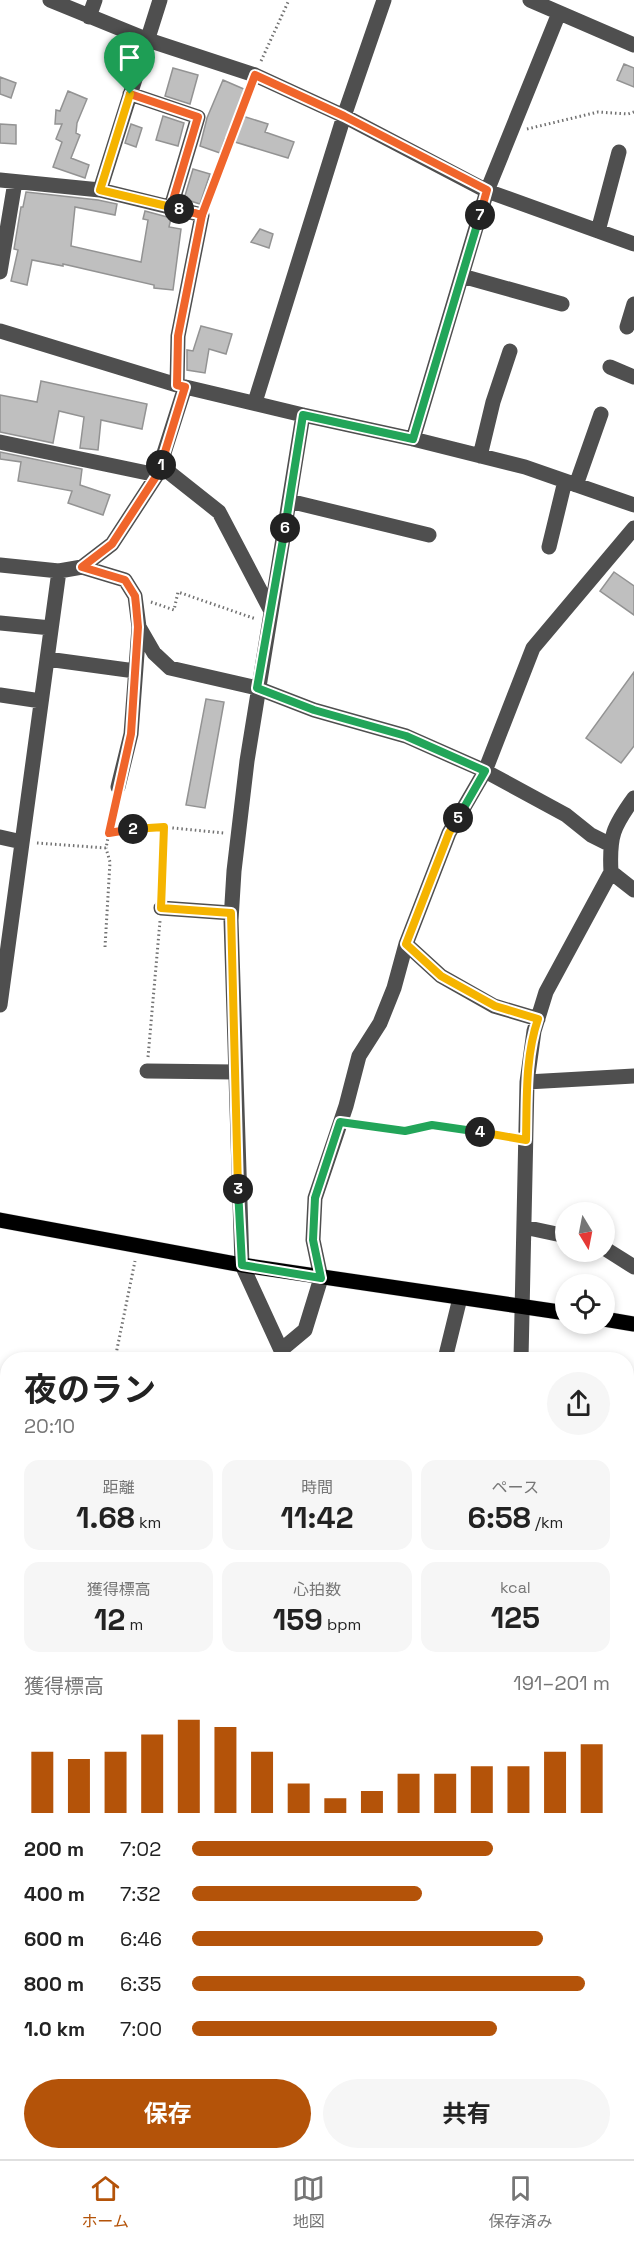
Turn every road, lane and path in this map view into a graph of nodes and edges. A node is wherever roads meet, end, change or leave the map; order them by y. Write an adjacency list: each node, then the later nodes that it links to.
1 (50, 0): 8 (street)
2 (94, 0): 8 (street)
3 (160, 0): 9 (street)
4 (290, 0): 11 (path)
5 (384, 0): 14 (street)
6 (530, 0): 7 (street)
7 (559, 13): 10 (street); 15 (street)
8 (89, 17): 9 (street)
9 (147, 40): 11 (street); 12 (street)
10 (634, 45)
11 (255, 75): 14 (street); 21 (path)
12 (130, 94): 18 (street); 20 (street)
13 (634, 112): 15 (path)
14 (344, 116): 19 (street); 34 (street)
15 (512, 133): 19 (street)
16 (619, 152): 22 (street)
17 (8, 181): 18 (street); 24 (street)
18 (100, 190): 20 (street)
19 (487, 190): 22 (street); 25 (street)
20 (171, 207): 21 (street)
21 (202, 215): 33 (street)
22 (598, 231): 23 (street)
23 (634, 244)
24 (0, 272)
25 (462, 276): 26 (street); 37 (street)
26 (562, 304)
27 (634, 304): 28 (street)
28 (627, 327)
29 (0, 331): 33 (street)
30 (510, 351): 39 (street)
31 (610, 367): 32 (street)
32 (634, 378)
33 (181, 386): 34 (street); 40 (street)
34 (255, 402): 36 (street)
35 (601, 414): 41 (street)
36 (303, 415): 37 (street); 42 (street)
37 (413, 439): 39 (street)
38 (0, 442): 40 (street)
39 (480, 456): 41 (street)
40 (159, 470): 48 (street); 51 (street)
41 (571, 483): 43 (street); 46 (street)
42 (289, 501): 45 (street); 51 (street)
43 (634, 505)
44 (634, 528): 60 (street)
45 (429, 536)
46 (549, 547)
47 (0, 565): 49 (street)
48 (82, 567): 49 (street); 50 (street)
49 (59, 571): 54 (street)
50 (135, 596): 51 (path); 53 (street)
51 (271, 617): 57 (street)
52 (0, 622): 54 (street)
53 (138, 627): 56 (street); 57 (street)
54 (51, 628): 55 (street)
55 (47, 659): 56 (street); 59 (street)
56 (135, 671): 61 (street)
57 (257, 688): 60 (street); 65 (street)
58 (0, 695): 59 (street)
59 (41, 701): 67 (street)
60 (485, 771): 68 (street); 74 (street)
61 (118, 788): 64 (path)
62 (634, 798): 68 (street)
63 (164, 827): 64 (path); 65 (path); 72 (path)
64 (109, 833): 69 (path)
65 (238, 835): 73 (street)
66 (0, 837): 67 (street)
67 (22, 842): 69 (path); 76 (street)
68 (609, 844): 70 (street)
69 (106, 848): 75 (path)
70 (611, 872): 71 (street); 77 (street)
71 (634, 890)
72 (161, 908): 73 (street); 78 (path)
73 (231, 913): 79 (street)
74 (406, 944): 77 (street); 82 (street)
75 (105, 947)
76 (0, 1000)
77 (538, 1019): 81 (street)
78 (147, 1071): 79 (street)
79 (235, 1072): 89 (street)
80 (634, 1076): 81 (street)
81 (527, 1082): 83 (street)
82 (340, 1122): 83 (path); 91 (street)
83 (526, 1140): 85 (street)
84 (0, 1220): 87 (main road)
85 (524, 1227): 86 (street); 93 (street)
86 (555, 1234)
87 (138, 1246): 89 (main road); 97 (path)
88 (615, 1255): 90 (street)
89 (242, 1265): 91 (main road); 98 (street)
90 (634, 1267)
91 (321, 1278): 92 (main road); 99 (street)
92 (460, 1298): 93 (main road); 100 (street)
93 (523, 1306): 94 (main road); 101 (street)
94 (555, 1311)
95 (615, 1321): 96 (main road)
96 (634, 1324)
97 (116, 1352)
98 (279, 1352)
99 (282, 1352)
100 (447, 1352)
101 (521, 1352)

